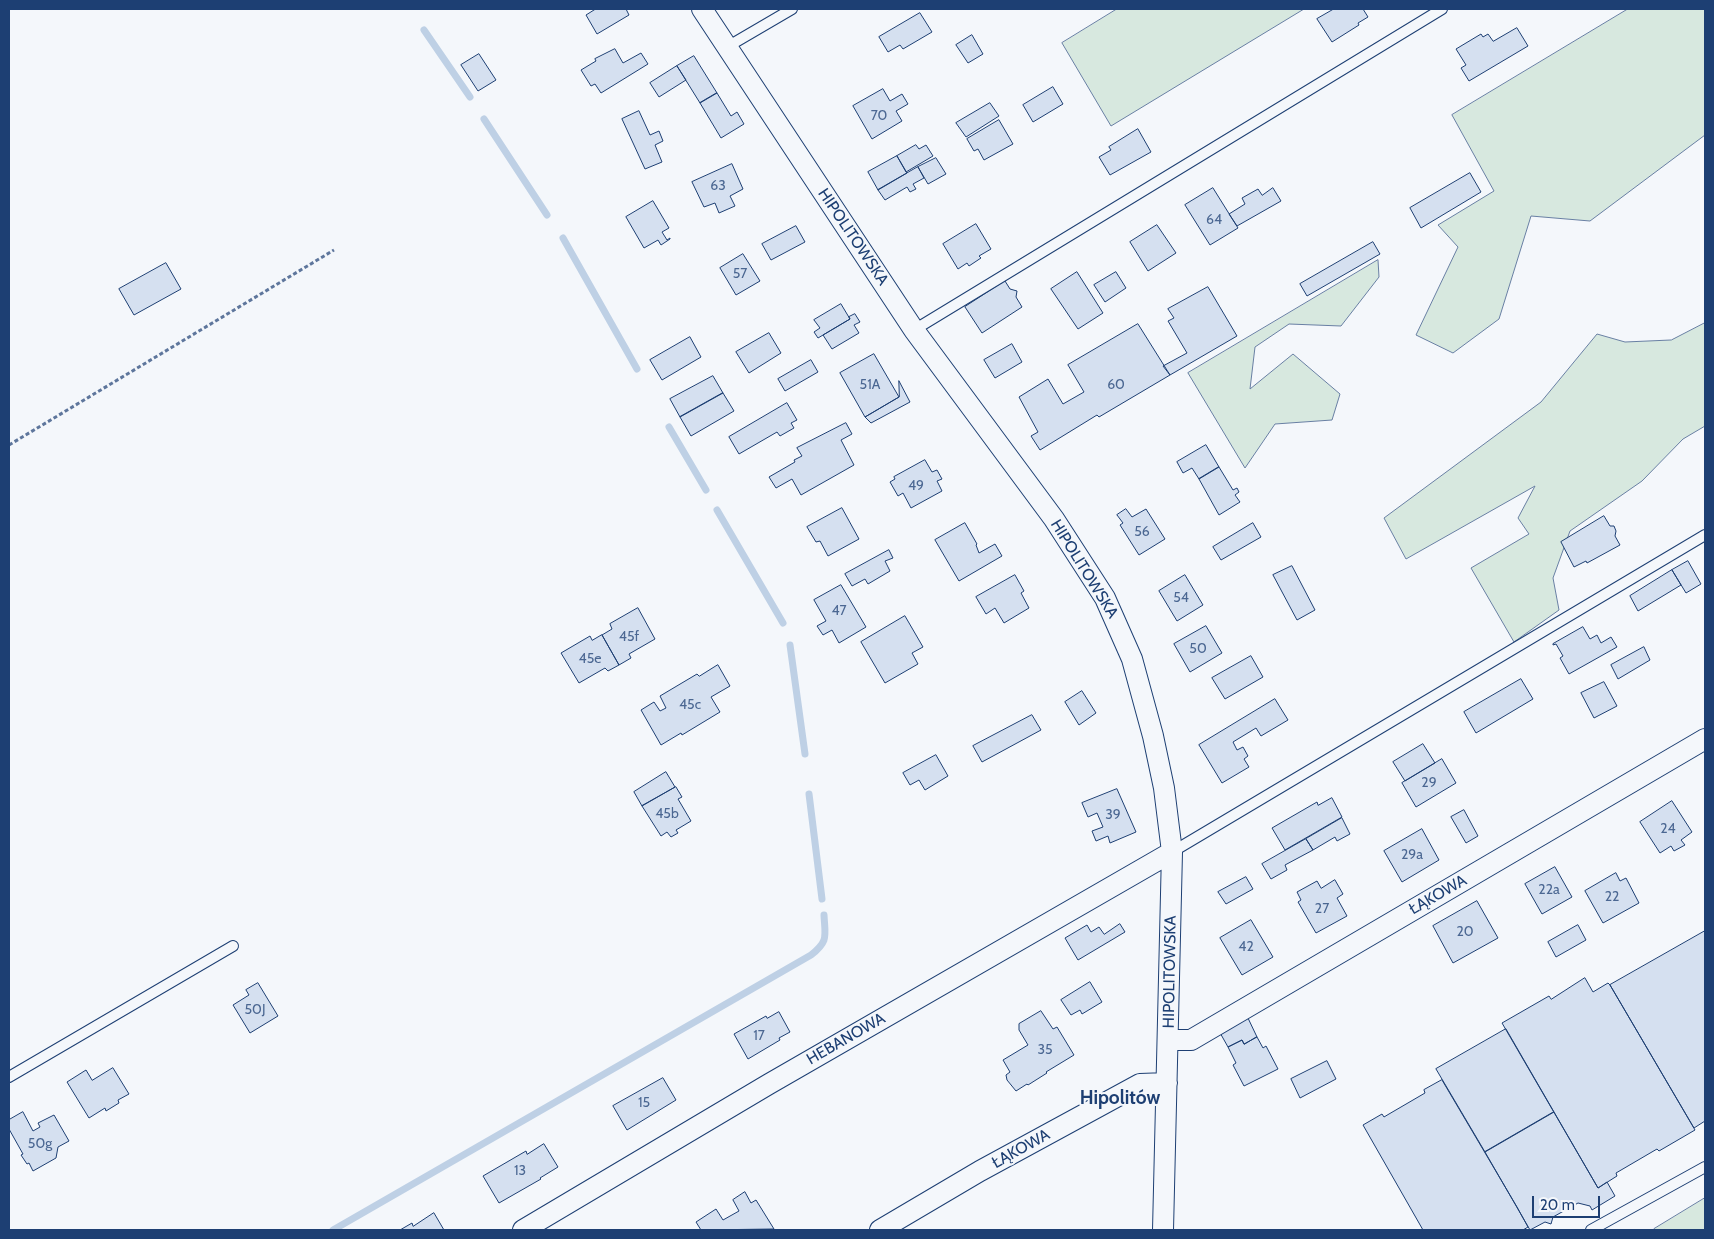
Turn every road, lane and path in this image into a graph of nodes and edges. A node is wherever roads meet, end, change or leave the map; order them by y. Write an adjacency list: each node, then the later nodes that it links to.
1 (702, 9): 4 (street, HIPOLITOWSKA)
2 (792, 9): 4 (lane)
3 (1442, 9): 6 (lane)
4 (727, 47): 6 (street, HIPOLITOWSKA)
5 (334, 250): 7 (path)
6 (914, 330): 10 (street, HIPOLITOWSKA)
7 (9, 445)
8 (1705, 535): 10 (lane)
9 (1705, 739): 12 (street, ŁĄKOWA)
10 (1172, 852): 12 (street, HIPOLITOWSKA); 16 (street, HEBANOWA)
11 (233, 946): 13 (lane)
12 (1169, 1040): 14 (street, HIPOLITOWSKA)
13 (9, 1077)
14 (1167, 1083): 17 (street, ŁĄKOWA); 18 (street, HIPOLITOWSKA)
15 (1705, 1166): 19 (lane)
16 (523, 1230)
17 (880, 1230)
18 (1163, 1230)
19 (1590, 1230)

